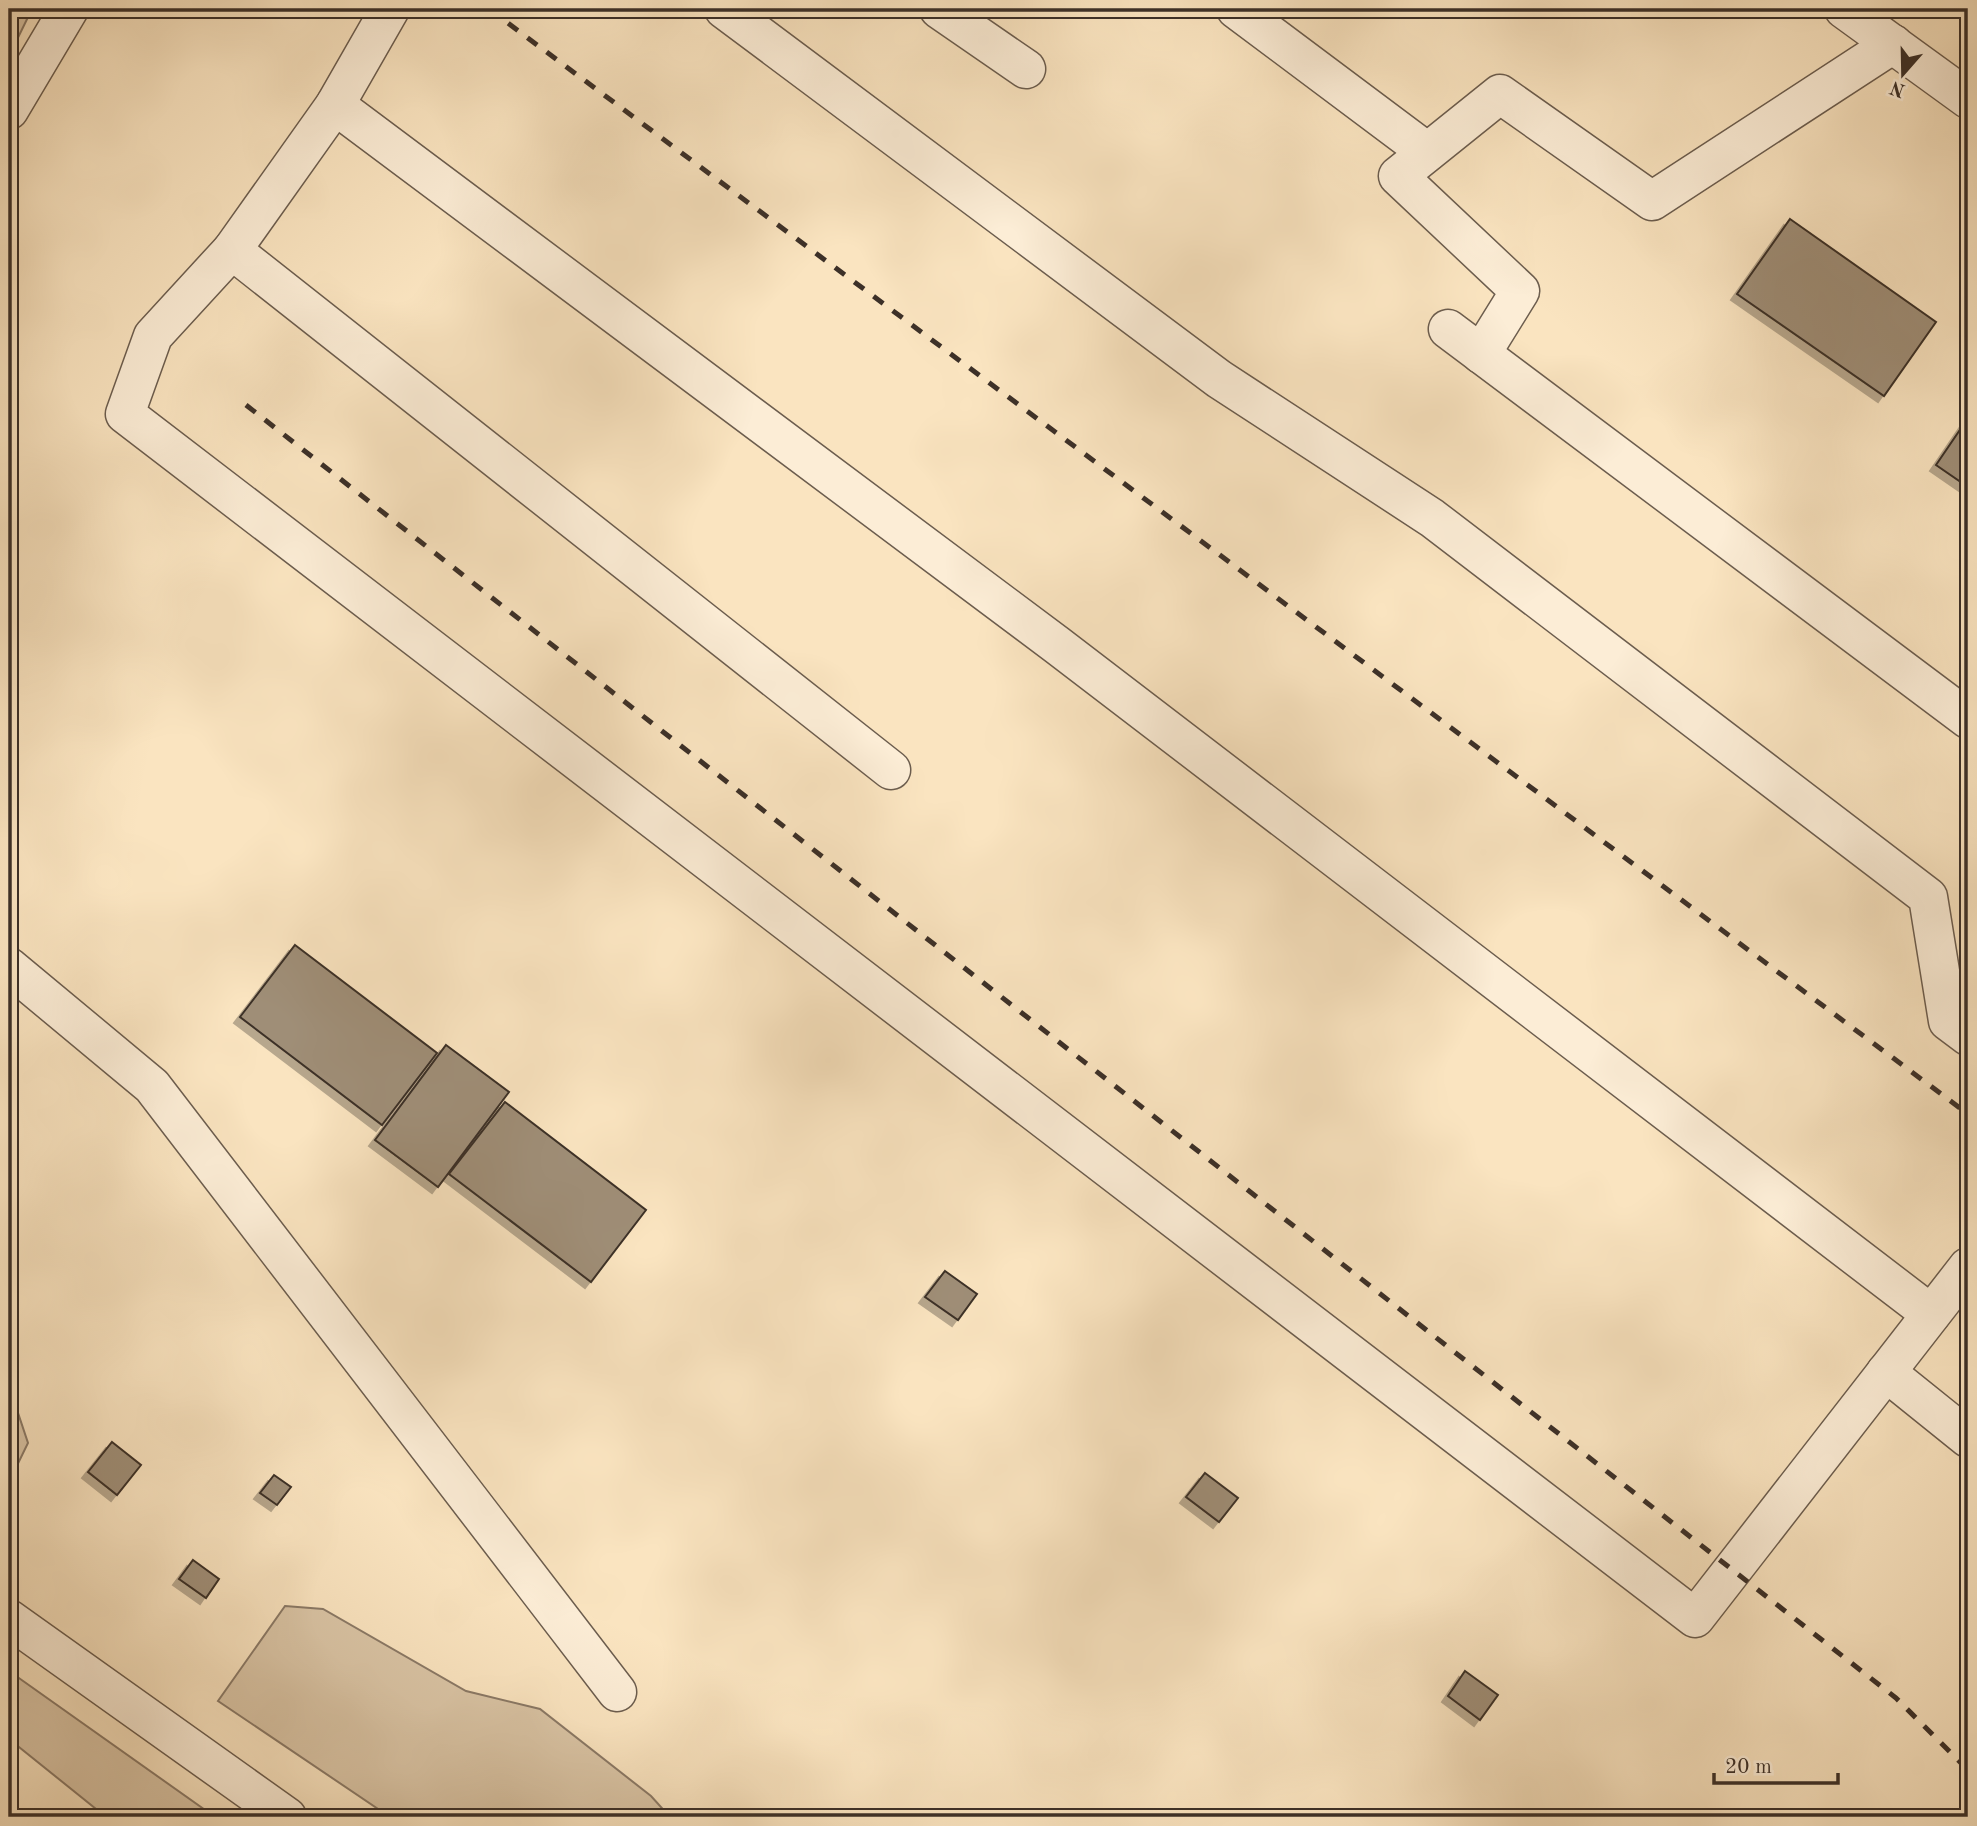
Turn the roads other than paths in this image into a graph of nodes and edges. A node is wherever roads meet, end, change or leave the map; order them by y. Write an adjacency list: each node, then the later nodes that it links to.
1 (69, 9): 11 (street)
2 (390, 9): 10 (street)
3 (724, 9): 19 (street)
4 (939, 9): 8 (street)
5 (1236, 9): 12 (street)
6 (1844, 9): 7 (street)
7 (1893, 44): 9 (street); 12 (street)
8 (1026, 69)
9 (1968, 99)
10 (335, 105): 13 (street); 21 (street)
11 (9, 110)
12 (1427, 152): 15 (street)
13 (232, 250): 17 (street); 22 (street)
14 (1448, 329): 15 (street)
15 (1481, 354): 16 (street)
16 (1968, 719)
17 (891, 770)
18 (9, 967): 25 (street)
19 (1968, 1036)
20 (1968, 1267): 21 (street)
21 (1931, 1314): 22 (street)
22 (1886, 1372): 23 (street)
23 (1968, 1438)
24 (9, 1619): 26 (street)
25 (617, 1692)
26 (287, 1817)

